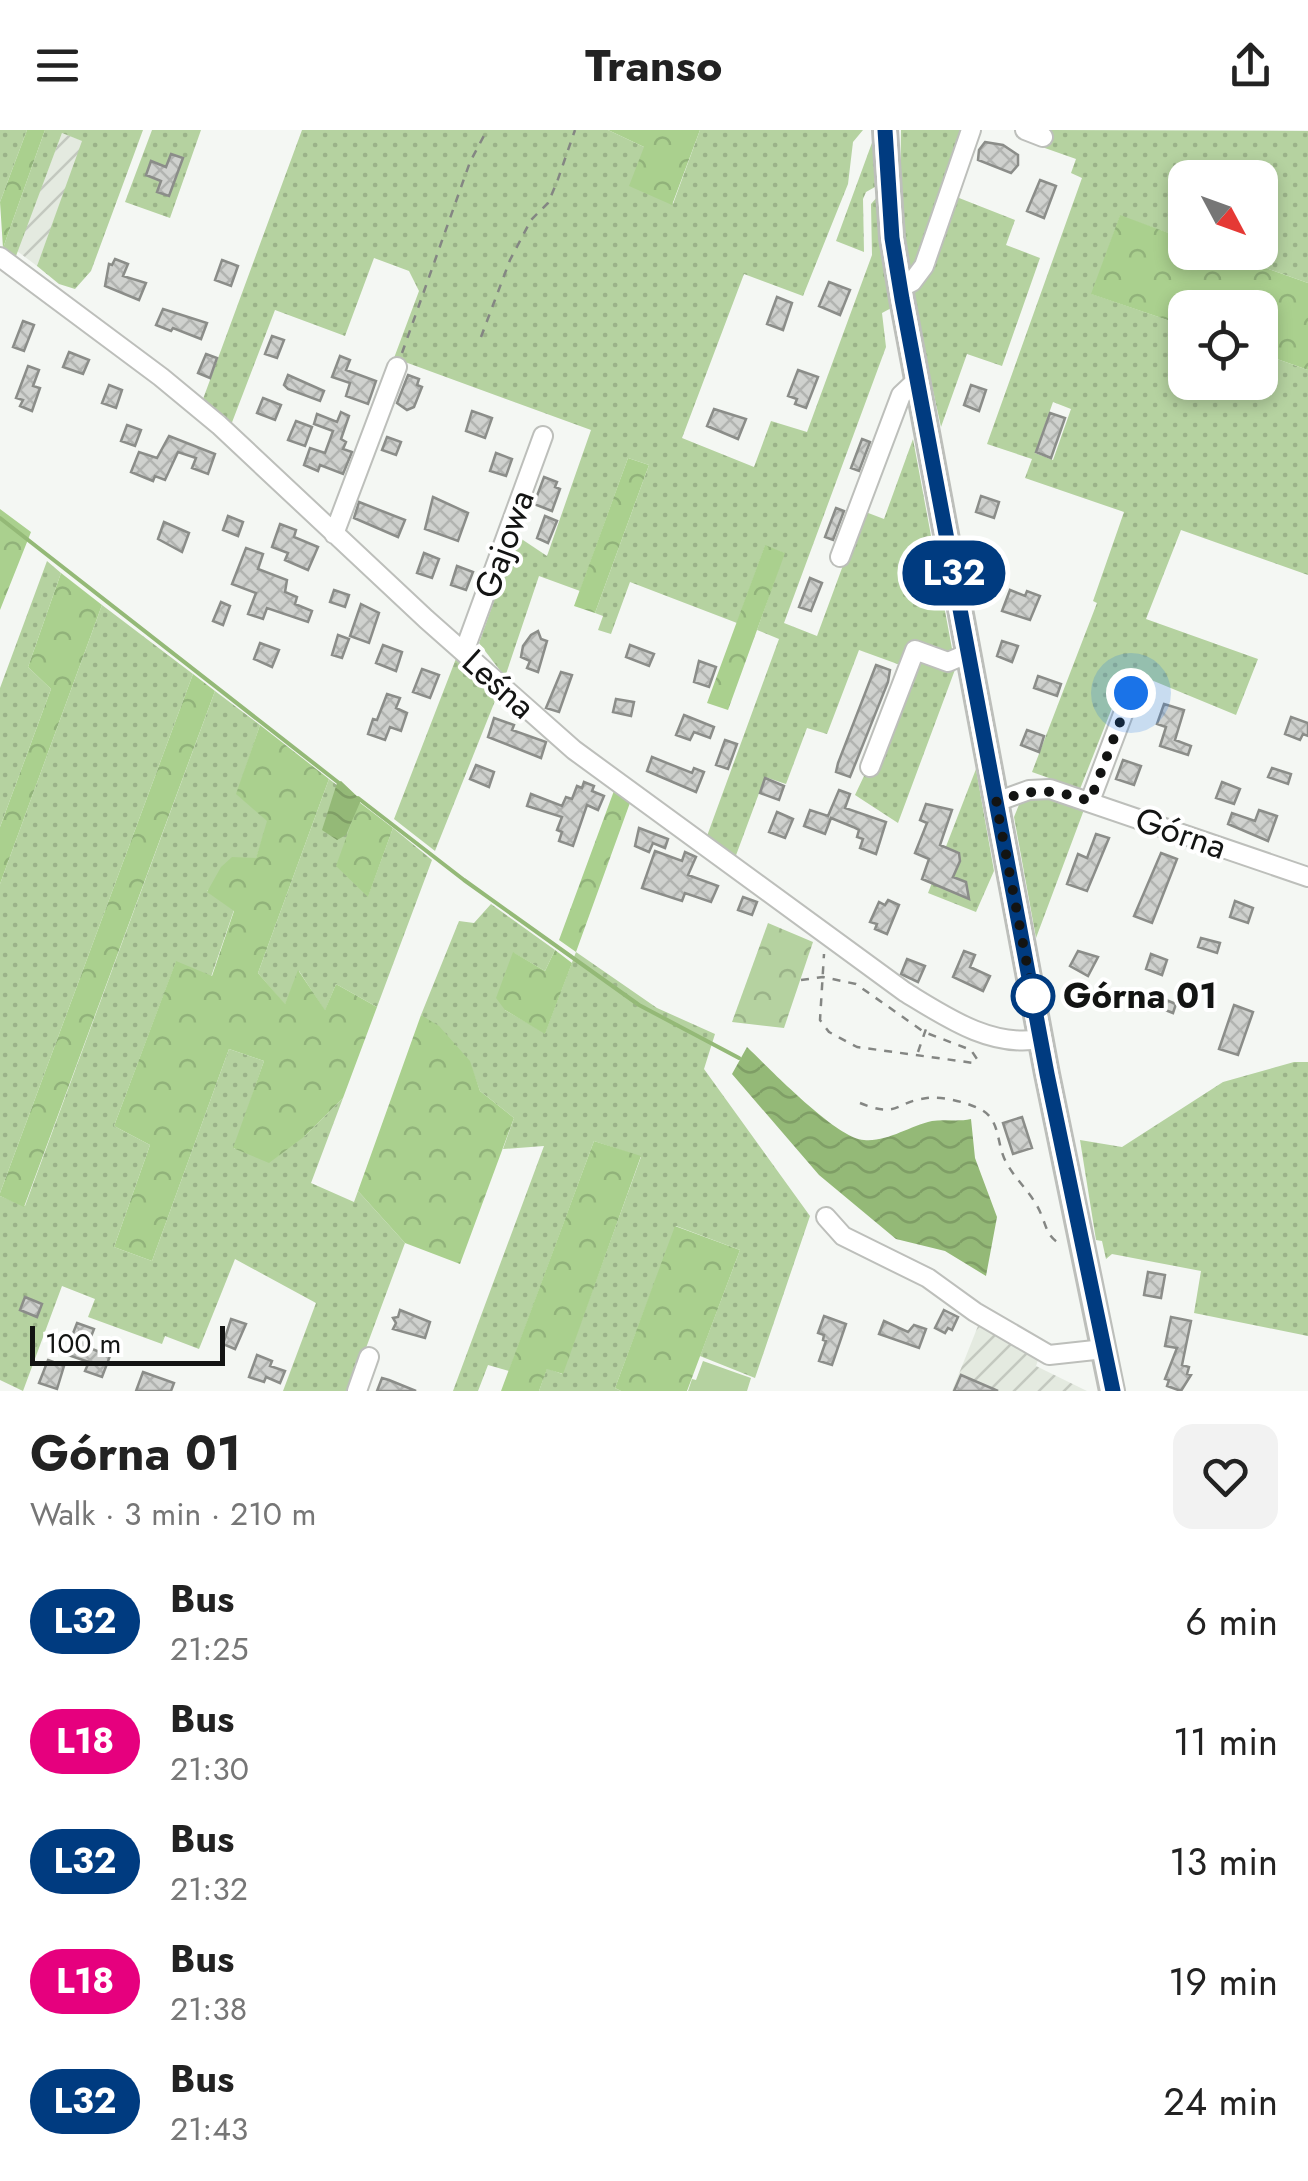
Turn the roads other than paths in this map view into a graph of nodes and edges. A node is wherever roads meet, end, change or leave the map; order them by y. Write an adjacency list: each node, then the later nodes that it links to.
1 (885, 130): 6 (main road)
2 (971, 130): 6 (street)
3 (1024, 130): 4 (street)
4 (1044, 138)
5 (0, 257): 10 (street, Leśna)
6 (900, 288): 8 (main road)
7 (397, 367): 10 (street)
8 (918, 379): 11 (street); 13 (main road)
9 (542, 436): 12 (street, Gajowa)
10 (334, 534): 12 (street, Leśna)
11 (840, 558)
12 (464, 652): 19 (street, Leśna)
13 (969, 652): 15 (street); 17 (main road)
14 (1131, 693): 16 (street)
15 (870, 768)
16 (1090, 801): 17 (street, Górna); 18 (street, Górna)
17 (996, 802): 19 (main road)
18 (1308, 877)
19 (1040, 1039): 21 (main road)
20 (826, 1218): 21 (street)
21 (1104, 1349): 24 (main road)
22 (369, 1357): 23 (street)
23 (357, 1391)
24 (1112, 1391)

